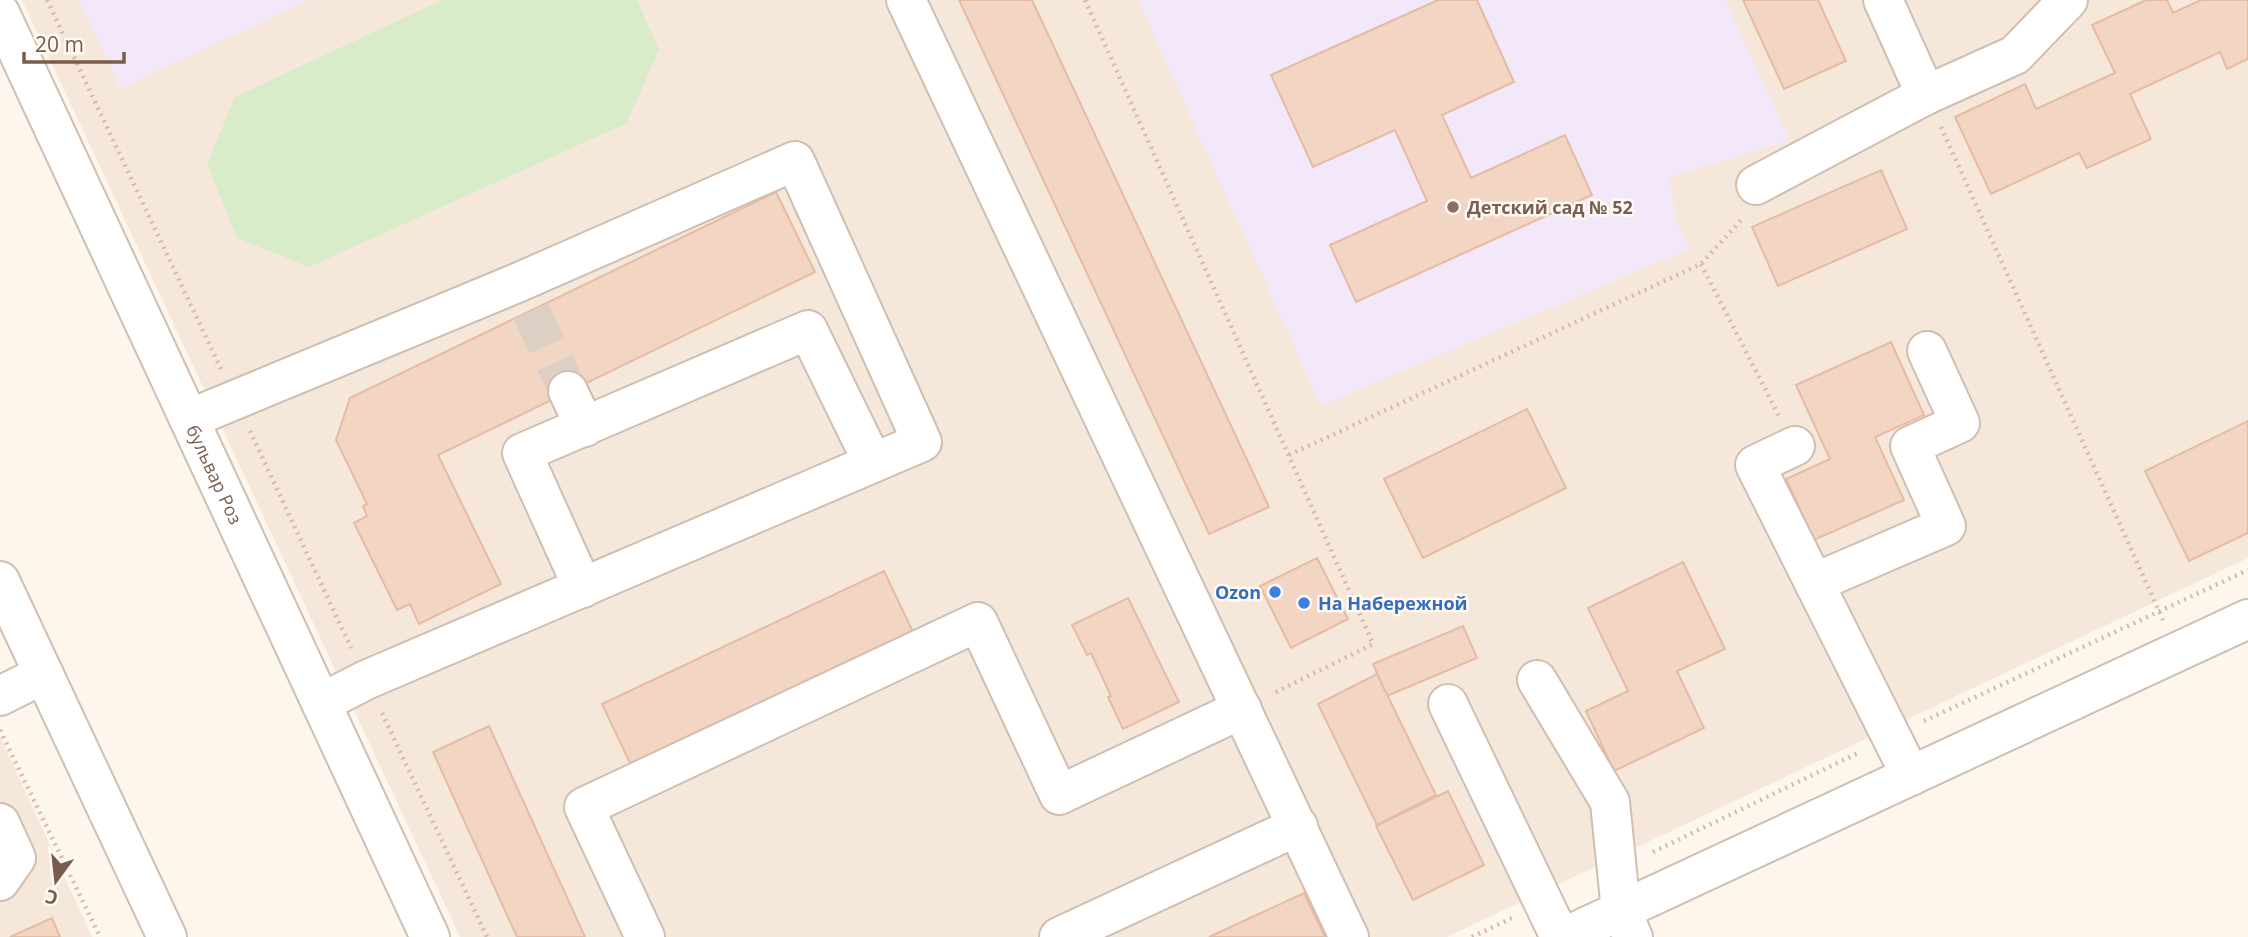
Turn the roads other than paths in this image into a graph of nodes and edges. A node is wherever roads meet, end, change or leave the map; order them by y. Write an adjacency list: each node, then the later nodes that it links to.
1 (906, 0): 24 (street)
2 (1883, 0): 5 (street)
3 (2068, 0): 5 (street)
4 (0, 13): 11 (street, бульвар Роз)
5 (1926, 94): 6 (street)
6 (1756, 185)
7 (861, 307): 8 (street); 11 (street); 14 (street)
8 (808, 330): 12 (street); 14 (street)
9 (1927, 351): 16 (street)
10 (568, 391): 12 (street)
11 (189, 419): 22 (street, бульвар Роз)
12 (584, 427): 17 (street)
13 (1795, 446): 16 (street)
14 (873, 463): 17 (street)
15 (0, 581): 19 (street)
16 (1814, 583): 25 (street)
17 (583, 588): 22 (street)
18 (2248, 619): 25 (street)
19 (44, 674): 21 (street); 30 (street)
20 (1537, 680): 29 (street)
21 (0, 696)
22 (321, 703): 31 (street, бульвар Роз)
23 (1448, 704): 35 (street)
24 (1242, 709): 27 (street); 32 (street)
25 (1911, 776): 29 (street)
26 (0, 823): 28 (street)
27 (1298, 826): 33 (street); 34 (street)
28 (0, 881)
29 (1627, 924): 35 (street)
30 (167, 937)
31 (430, 937)
32 (645, 937)
33 (1059, 937)
34 (1349, 937)
35 (1562, 937)

